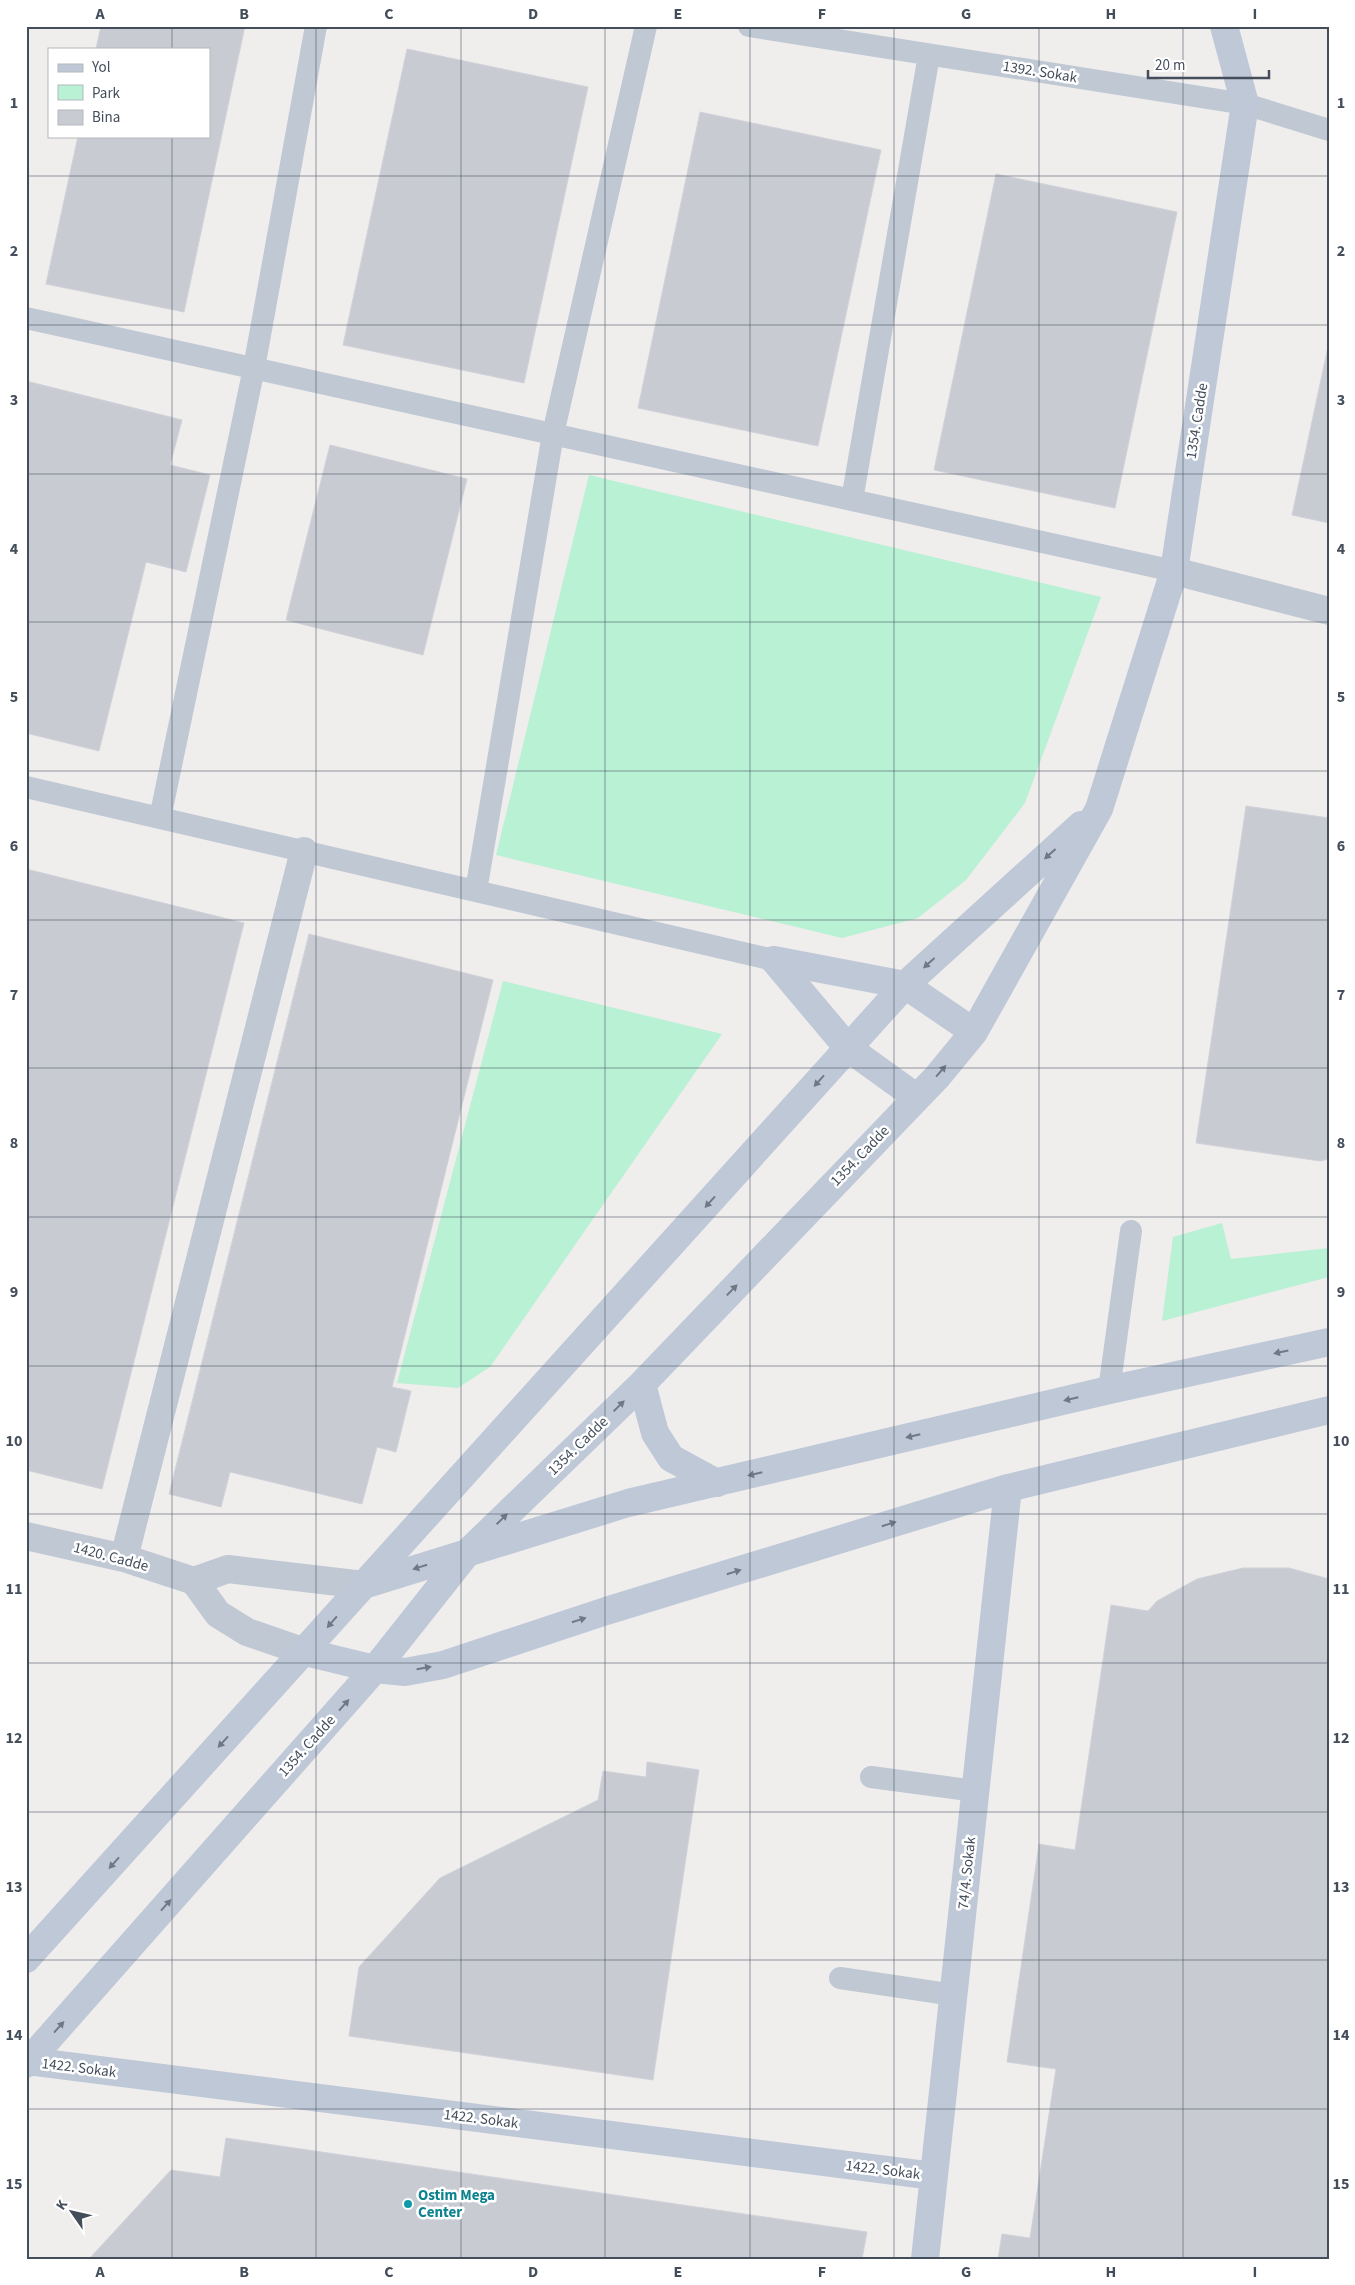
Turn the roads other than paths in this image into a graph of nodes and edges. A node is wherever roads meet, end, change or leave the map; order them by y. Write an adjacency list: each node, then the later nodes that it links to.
1 (316, 26): 10 (lane)
2 (646, 26): 11 (lane)
3 (748, 26): 5 (lane, 1392. Sokak)
4 (1224, 26): 7 (main road, 1354. Cadde)
5 (775, 28): 6 (lane, 1392. Sokak)
6 (929, 54): 7 (lane, 1392. Sokak); 12 (lane)
7 (1245, 104): 8 (lane, 1392. Sokak); 13 (main road, 1354. Cadde)
8 (1329, 130)
9 (26, 318): 10 (lane)
10 (254, 368): 11 (lane); 17 (lane)
11 (554, 434): 12 (lane); 19 (lane)
12 (852, 500): 13 (lane)
13 (1174, 571): 14 (street); 16 (main road, 1354. Cadde)
14 (1329, 611)
15 (26, 787): 17 (lane)
16 (1099, 809): 21 (main road, one-way to 21); 22 (main road, 1354. Cadde)
17 (160, 818): 18 (lane)
18 (304, 851): 19 (lane); 34 (street)
19 (476, 891): 20 (lane)
20 (774, 960): 21 (main road); 23 (main road)
21 (905, 984): 22 (main road); 23 (main road)
22 (974, 1032): 24 (main road, 1354. Cadde, one-way to 22)
23 (848, 1048): 24 (main road); 36 (main road, one-way to 36)
24 (916, 1097): 27 (main road, 1354. Cadde, one-way to 24)
25 (1131, 1231): 28 (lane)
26 (1329, 1342): 28 (main road, one-way to 28)
27 (642, 1384): 30 (main road); 33 (main road, 1354. Cadde, one-way to 27)
28 (1109, 1390): 30 (main road, one-way to 30)
29 (1329, 1410): 31 (main road)
30 (717, 1483): 33 (main road)
31 (1008, 1488): 38 (main road, one-way to 31); 40 (main road, 74/4. Sokak)
32 (26, 1536): 34 (street, 1420. Cadde)
33 (467, 1553): 36 (main road, one-way to 36); 38 (main road, 1354. Cadde)
34 (124, 1558): 35 (street, 1420. Cadde)
35 (194, 1580): 36 (street); 37 (street)
36 (364, 1585): 37 (main road, one-way to 37)
37 (305, 1652): 38 (main road); 41 (main road, one-way to 41)
38 (375, 1669): 44 (main road, 1354. Cadde, one-way to 38)
39 (871, 1777): 40 (lane)
40 (976, 1791): 43 (main road, 74/4. Sokak)
41 (26, 1959)
42 (840, 1978): 43 (lane)
43 (954, 1995): 45 (main road, 74/4. Sokak)
44 (27, 2062): 45 (main road, 1422. Sokak)
45 (934, 2176): 46 (main road, 74/4. Sokak)
46 (925, 2259)

